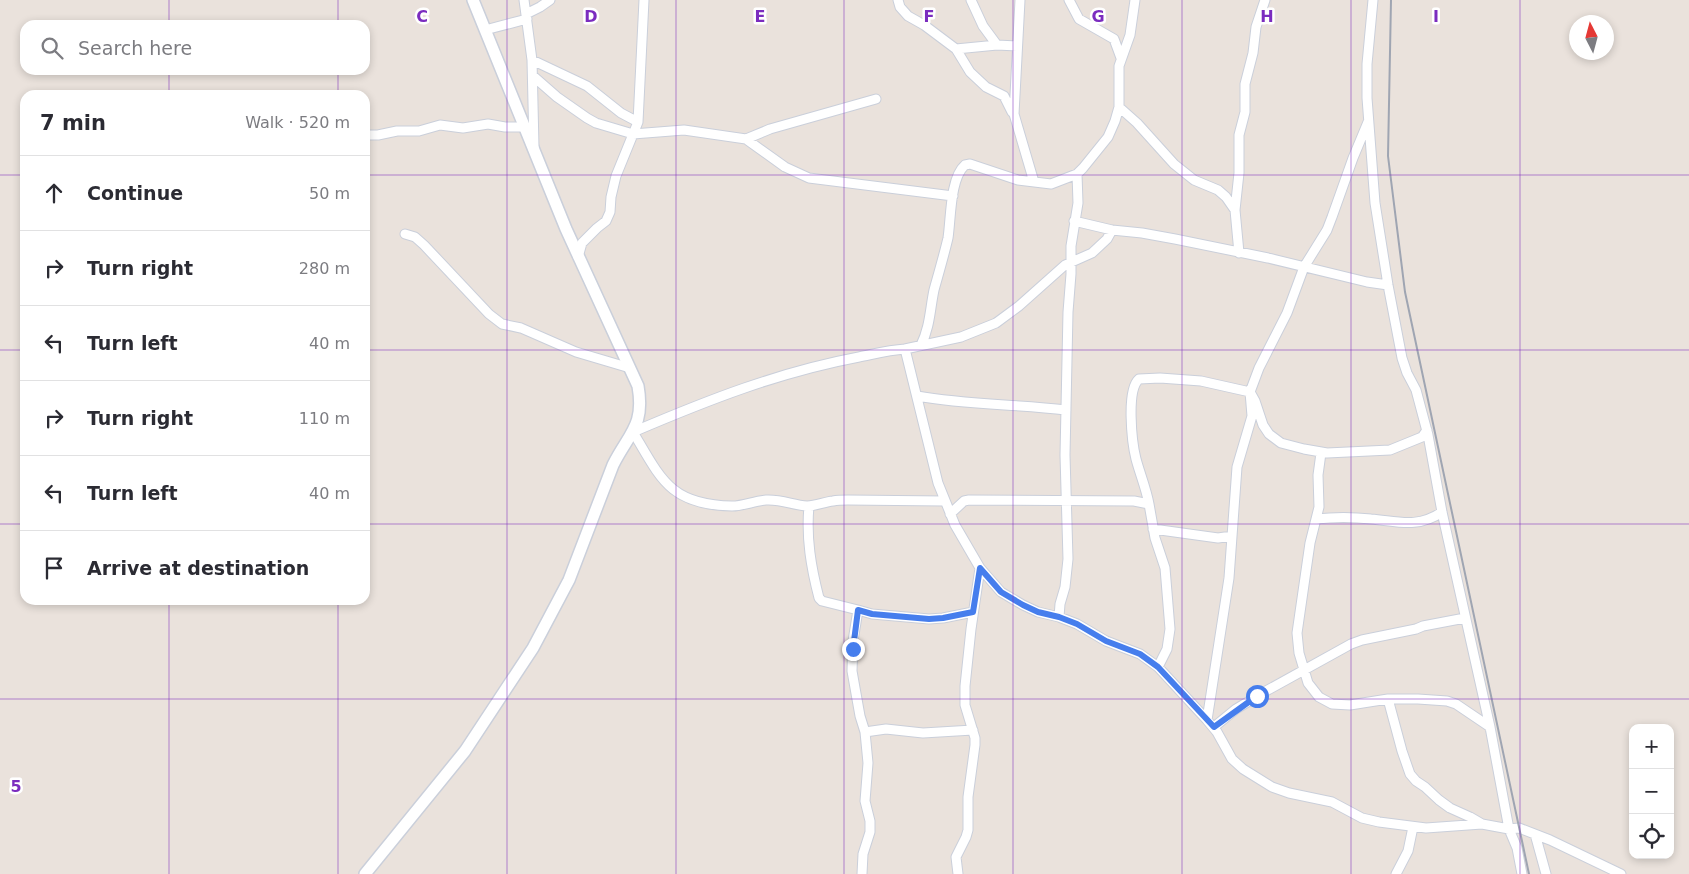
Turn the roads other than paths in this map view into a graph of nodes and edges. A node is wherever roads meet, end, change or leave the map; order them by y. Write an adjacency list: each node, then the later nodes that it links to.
1 (474, 0): 13 (street)
2 (524, 0): 12 (street)
3 (550, 0): 12 (street)
4 (644, 0): 24 (street)
5 (898, 0): 16 (street)
6 (972, 0): 14 (street)
7 (1020, 0): 15 (street)
8 (1070, 0): 17 (street)
9 (1135, 0): 17 (street)
10 (1265, 0): 33 (street)
11 (1373, 0): 23 (street)
12 (526, 16): 13 (street); 18 (street)
13 (485, 30): 25 (street)
14 (997, 46): 15 (street); 16 (street)
15 (1017, 46): 22 (street)
16 (956, 49): 22 (street)
17 (1121, 58): 21 (street)
18 (532, 60): 19 (street); 24 (street)
19 (533, 76): 26 (street); 29 (street)
20 (876, 99): 28 (street)
21 (1119, 107): 30 (street); 33 (street)
22 (1014, 114): 31 (street)
23 (1368, 121): 40 (street); 41 (street)
24 (638, 122): 26 (street)
25 (526, 127): 27 (street); 29 (street)
26 (633, 134): 28 (street); 38 (street)
27 (370, 135)
28 (746, 139): 32 (street)
29 (538, 163): 38 (street)
30 (1077, 174): 31 (street); 34 (street)
31 (1034, 182): 32 (street)
32 (953, 196): 42 (street)
33 (1235, 210): 37 (street)
34 (1074, 221): 35 (street); 39 (street)
35 (1112, 230): 37 (street); 39 (street)
36 (405, 234): 44 (street)
37 (1239, 253): 40 (street)
38 (578, 257): 44 (street)
39 (1072, 262): 42 (street); 47 (street)
40 (1304, 267): 41 (street); 45 (street)
41 (1388, 285): 48 (street)
42 (921, 345): 43 (street)
43 (905, 349): 46 (street); 49 (street)
44 (630, 368): 49 (street)
45 (1250, 392): 50 (street); 53 (street); 59 (street)
46 (917, 396): 47 (street); 52 (street)
47 (1066, 410): 51 (street)
48 (1427, 430): 50 (street); 55 (street)
49 (633, 432): 54 (street); 77 (street)
50 (1321, 453): 57 (street)
51 (1068, 500): 53 (street); 56 (street); 63 (street)
52 (944, 501): 54 (street); 56 (street)
53 (1149, 504): 58 (street)
54 (809, 506): 61 (street)
55 (1442, 512): 57 (street); 64 (street)
56 (950, 514): 60 (street)
57 (1316, 518): 66 (street)
58 (1153, 529): 59 (street); 65 (street)
59 (1232, 536): 68 (street)
60 (980, 568): 62 (street); 63 (street)
61 (858, 610): 62 (street); 71 (street)
62 (973, 612): 70 (street)
63 (1059, 617): 65 (street)
64 (1465, 618): 66 (street); 69 (street)
65 (1158, 667): 68 (street)
66 (1304, 671): 67 (street); 68 (street)
67 (1388, 699): 69 (street); 72 (street)
68 (1210, 723): 73 (street)
69 (1490, 727): 74 (street)
70 (973, 730): 71 (street); 76 (street)
71 (865, 732): 78 (street)
72 (1482, 824): 73 (street); 74 (street)
73 (1413, 827): 79 (street)
74 (1509, 829): 75 (street); 80 (street)
75 (1535, 834): 81 (street); 82 (street)
76 (958, 873)
77 (365, 874)
78 (862, 874)
79 (1396, 874)
80 (1522, 874)
81 (1546, 874)
82 (1622, 874)

